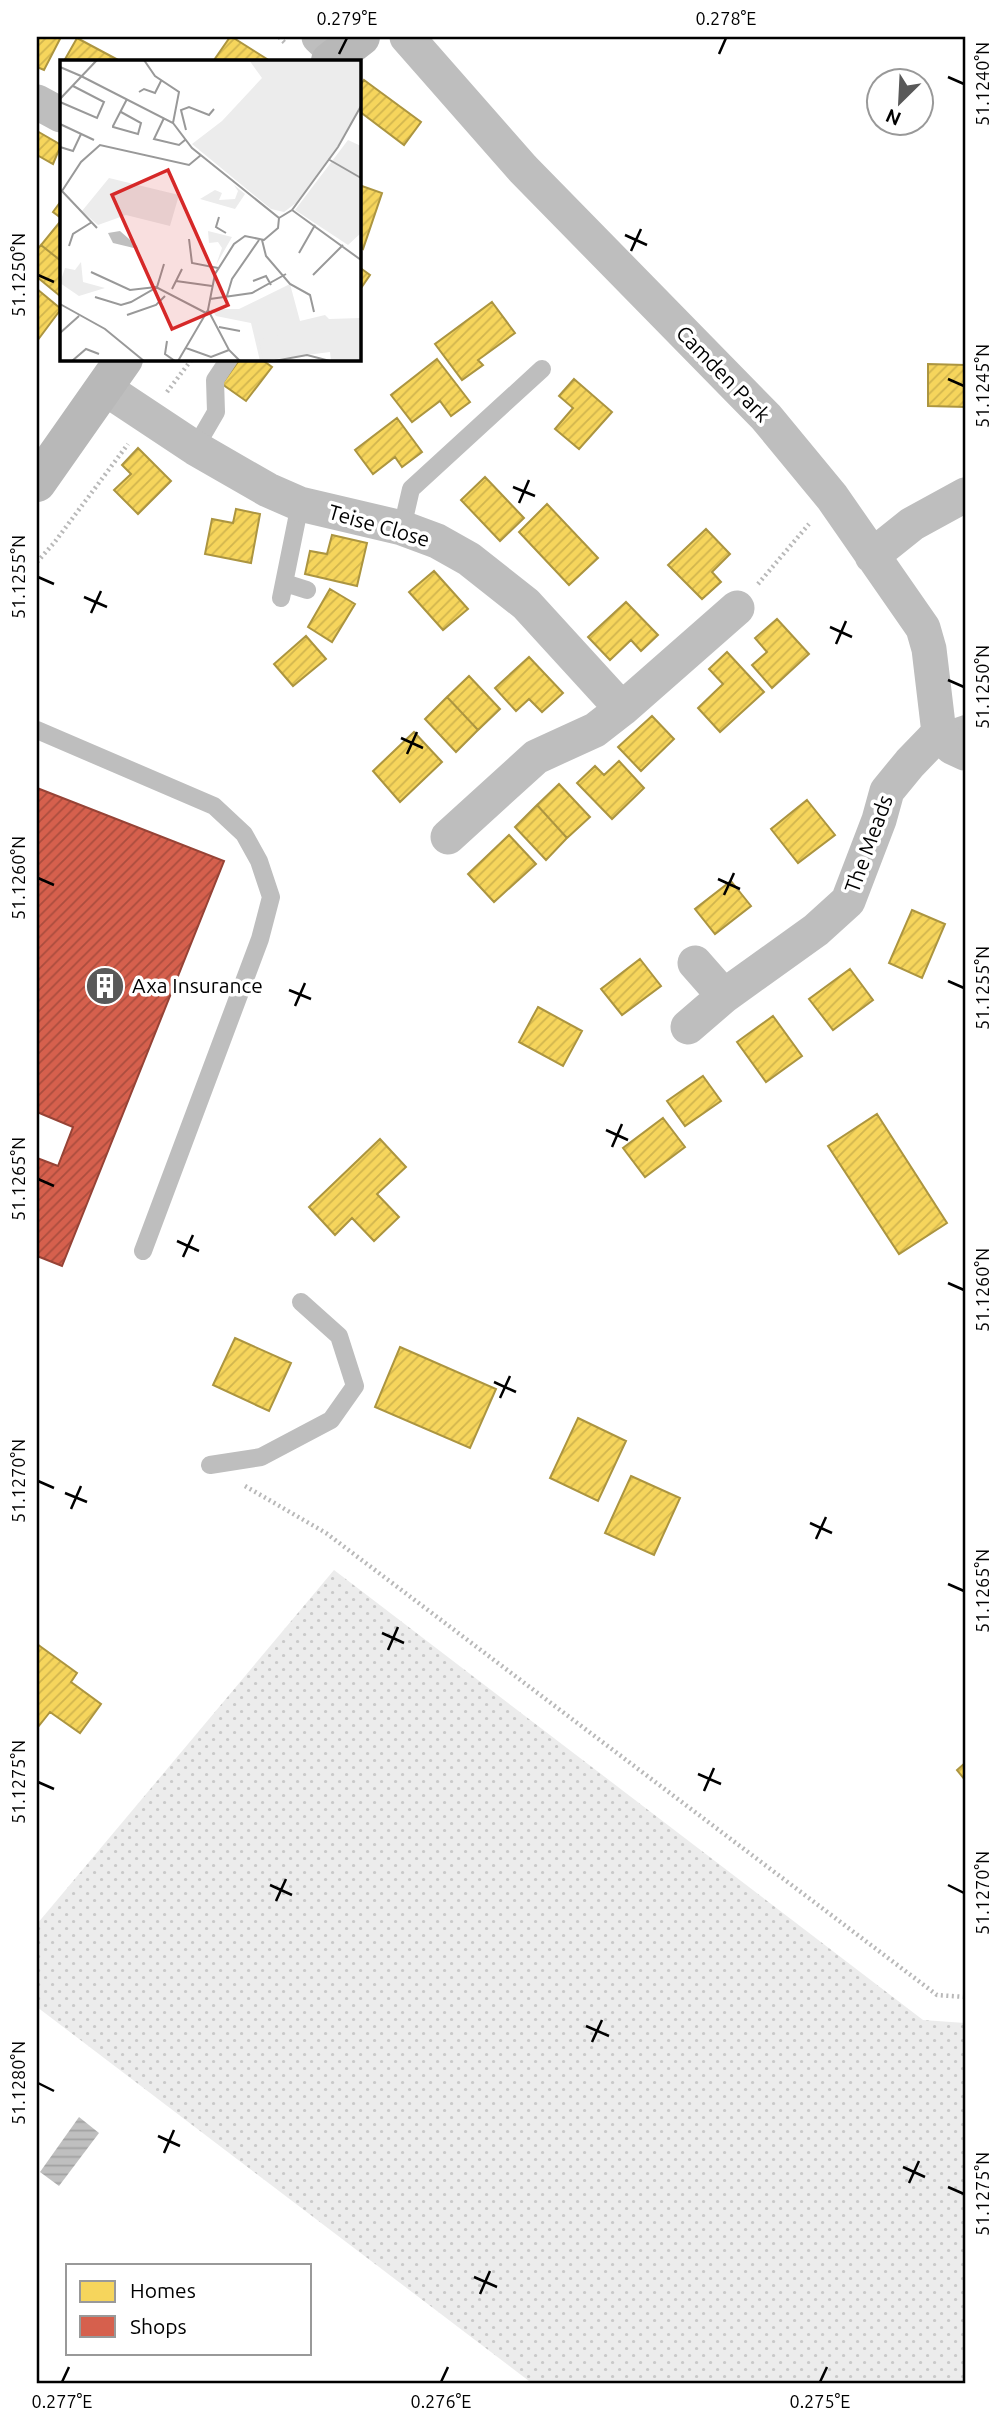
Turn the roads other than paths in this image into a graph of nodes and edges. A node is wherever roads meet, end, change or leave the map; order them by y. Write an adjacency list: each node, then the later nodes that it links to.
1 (407, 37): 12 (street, Camden Park)
2 (37, 102): 3 (street)
3 (60, 114)
4 (228, 360): 7 (lane)
5 (542, 369): 11 (lane)
6 (113, 373): 7 (street, Teise Close); 8 (street)
7 (195, 448): 10 (street, Teise Close)
8 (37, 483)
9 (965, 495): 12 (street)
10 (300, 504): 11 (street, Teise Close); 13 (lane)
11 (402, 528): 15 (street, Teise Close)
12 (872, 556): 17 (street, Camden Park)
13 (307, 590)
14 (737, 608): 15 (street)
15 (622, 709): 18 (street)
16 (37, 730): 22 (lane)
17 (957, 737): 20 (street, The Meads)
18 (448, 837)
19 (695, 963): 20 (street)
20 (724, 996): 21 (street, The Meads)
21 (688, 1027)
22 (143, 1251)
23 (302, 1302): 24 (lane)
24 (210, 1465)

